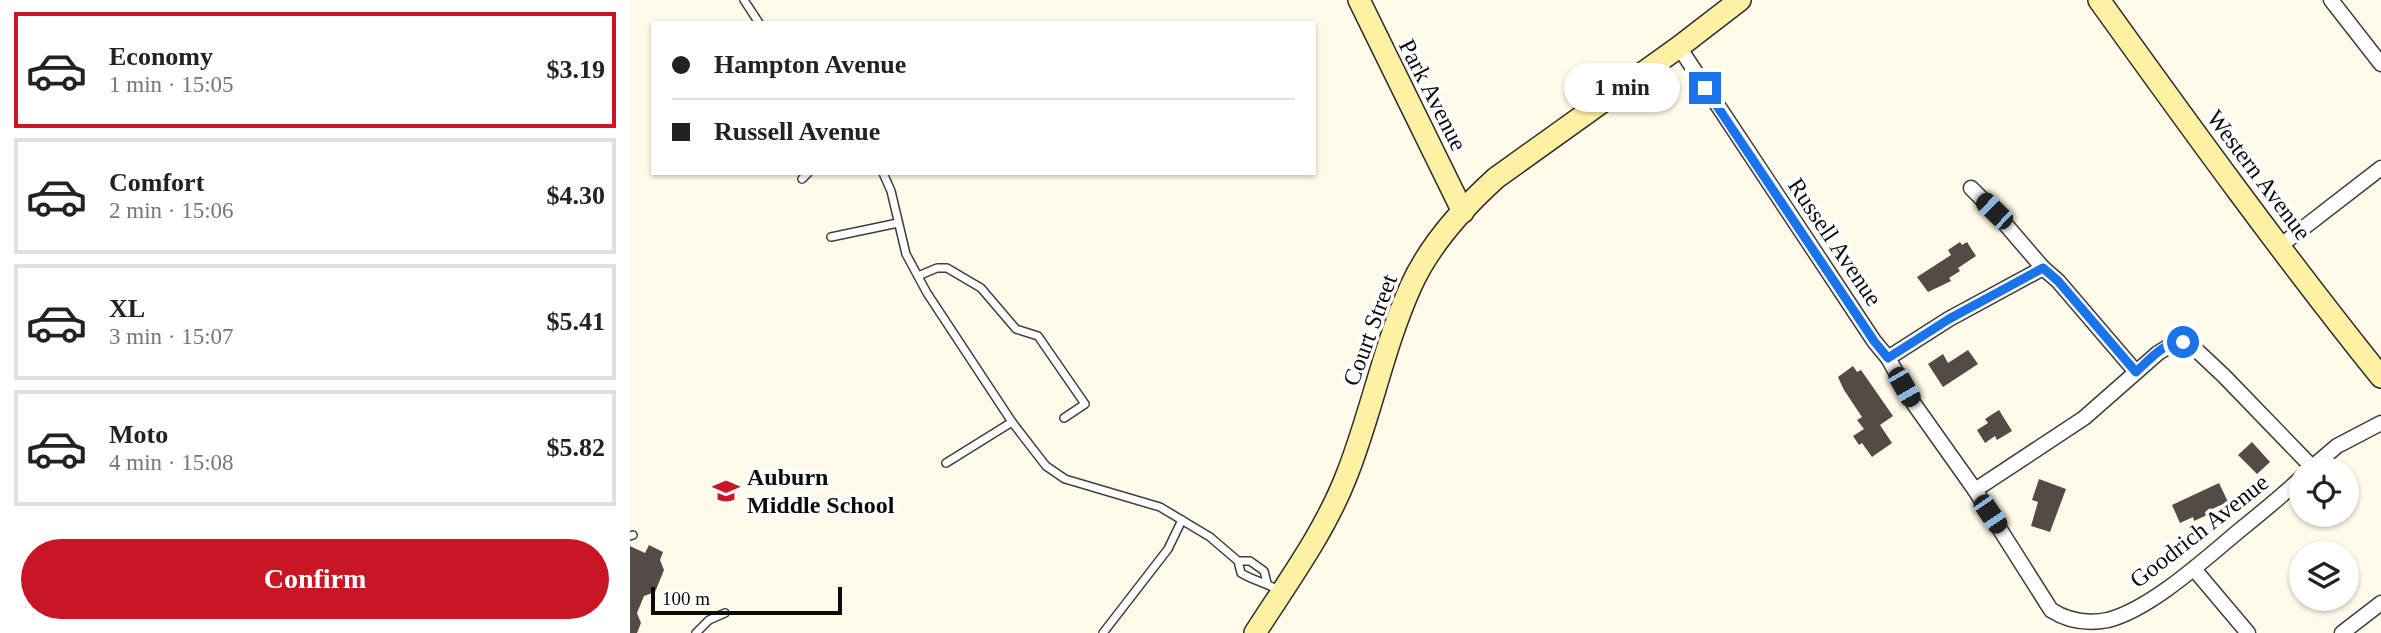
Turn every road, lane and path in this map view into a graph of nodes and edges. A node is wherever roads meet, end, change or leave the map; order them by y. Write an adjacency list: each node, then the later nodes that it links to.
1 (744, 0): 6 (lane)
2 (1359, 0): 12 (main road, Park Avenue)
3 (1740, 0): 7 (main road, Court Street)
4 (2099, 0): 15 (main road, Western Avenue)
5 (2331, 0): 8 (street)
6 (758, 21)
7 (1679, 47): 12 (main road, Court Street); 18 (street, Russell Avenue)
8 (2381, 64)
9 (2381, 168): 15 (street)
10 (884, 175): 13 (lane)
11 (1971, 188): 16 (street)
12 (1463, 212): 32 (main road, Court Street)
13 (898, 223): 14 (lane); 17 (lane)
14 (831, 237)
15 (2280, 246): 20 (main road, Western Avenue)
16 (2043, 268): 18 (street); 19 (street)
17 (918, 276): 21 (lane); 22 (lane)
18 (1888, 358): 28 (street, Russell Avenue)
19 (2136, 372): 24 (street); 28 (street)
20 (2381, 377)
21 (1064, 418)
22 (1012, 422): 26 (lane); 29 (lane)
23 (2381, 423): 25 (street)
24 (2300, 457)
25 (2324, 457)
26 (946, 463)
27 (2289, 488): 31 (street, Goodrich Avenue)
28 (1975, 490): 35 (street, Russell Avenue)
29 (1182, 520): 30 (lane); 37 (lane)
30 (1238, 561): 32 (lane); 32 (lane)
31 (2194, 569): 35 (street, Goodrich Avenue); 39 (street)
32 (1274, 587): 38 (main road, Court Street)
33 (2381, 603): 40 (street)
34 (725, 613): 36 (lane)
35 (2081, 621)
36 (696, 633)
37 (1103, 633)
38 (1255, 633)
39 (2248, 633)
40 (2342, 633)

